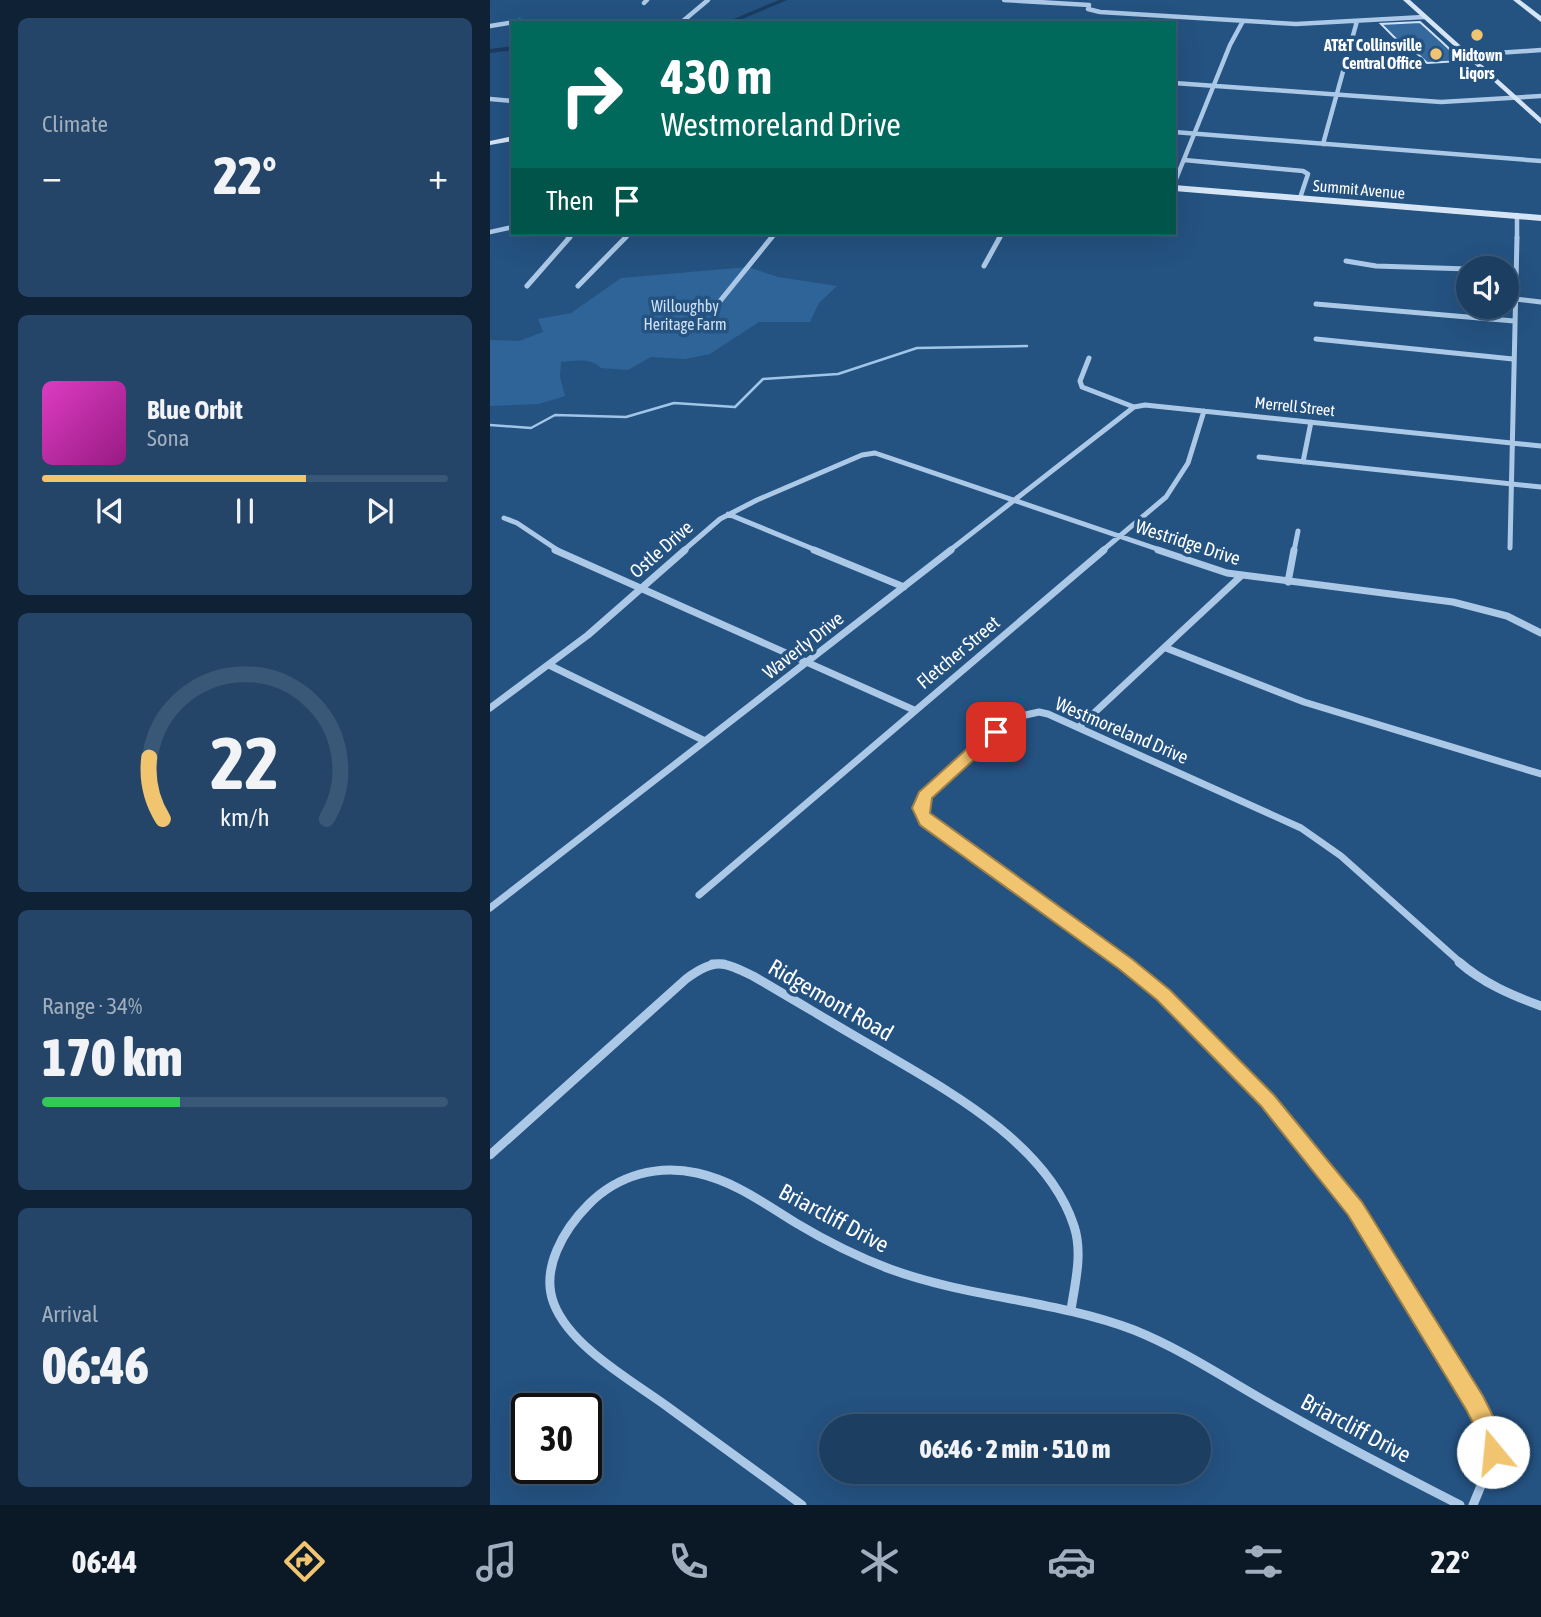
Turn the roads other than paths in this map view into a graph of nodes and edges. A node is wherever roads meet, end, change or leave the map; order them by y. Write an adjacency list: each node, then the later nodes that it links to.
1 (708, 0): 9 (street)
2 (1004, 0): 6 (street)
3 (1093, 0): 6 (street)
4 (1406, 0): 7 (main road)
5 (1516, 0): 8 (main road)
6 (1089, 5): 10 (street)
7 (1424, 17): 11 (street); 15 (main road)
8 (1541, 20)
9 (683, 21)
10 (1243, 21): 11 (street); 17 (street)
11 (1357, 21): 18 (street)
12 (511, 22): 13 (street)
13 (490, 26)
14 (1541, 50): 15 (street)
15 (1466, 55): 20 (main road)
16 (1176, 83): 17 (street)
17 (1213, 86): 18 (street); 25 (street)
18 (1336, 95): 20 (street); 28 (street)
19 (1541, 96): 20 (street)
20 (1513, 98): 23 (main road)
21 (490, 99): 22 (street)
22 (511, 101)
23 (1541, 122)
24 (1176, 132): 25 (street)
25 (1194, 134): 28 (street); 29 (street)
26 (511, 138): 27 (main road)
27 (490, 143)
28 (1323, 144): 30 (street)
29 (1184, 160): 31 (street); 33 (street)
30 (1541, 161)
31 (1176, 181)
32 (1176, 186): 33 (main road, Summit Avenue)
33 (1300, 198): 34 (main road, Summit Avenue)
34 (1517, 215): 35 (main road, Summit Avenue); 42 (street)
35 (1541, 218)
36 (511, 227): 37 (street)
37 (490, 232)
38 (571, 235): 46 (street)
39 (628, 235): 47 (street)
40 (773, 235): 51 (street)
41 (1001, 235): 44 (street)
42 (1516, 256)
43 (1346, 261): 45 (street)
44 (984, 266)
45 (1456, 269)
46 (527, 286)
47 (579, 286)
48 (1519, 299): 49 (street)
49 (1541, 302)
50 (1316, 304): 52 (street)
51 (712, 311)
52 (1514, 321): 55 (street)
53 (1316, 339): 55 (street)
54 (1089, 358): 56 (street, Merrell Street)
55 (1513, 359): 59 (street)
56 (1134, 407): 57 (street, Merrell Street); 66 (street, Waverly Drive)
57 (1204, 411): 58 (street, Merrell Street); 70 (street, Fletcher Street)
58 (1311, 422): 59 (street, Merrell Street); 63 (street)
59 (1512, 443): 60 (street, Merrell Street); 64 (street)
60 (1541, 446)
61 (875, 453): 66 (street, Westridge Drive); 67 (street, Ostle Drive)
62 (1259, 457): 63 (street)
63 (1303, 462): 64 (street)
64 (1511, 484): 65 (street); 71 (street)
65 (1541, 488)
66 (1014, 502): 70 (street, Westridge Drive); 75 (street, Waverly Drive)
67 (728, 514): 74 (street, Ostle Drive); 75 (street)
68 (504, 518): 74 (street)
69 (1298, 531): 73 (street)
70 (1119, 537): 72 (street, Westridge Drive); 81 (street, Fletcher Street)
71 (1510, 548)
72 (1241, 576): 73 (street, Westridge Drive); 77 (street)
73 (1288, 582): 76 (street, Westridge Drive)
74 (640, 587): 78 (street); 79 (street, Ostle Drive)
75 (904, 587): 78 (street, Waverly Drive)
76 (1541, 633)
77 (1166, 648): 82 (street); 84 (street)
78 (807, 662): 81 (street); 83 (street, Waverly Drive)
79 (549, 665): 80 (street, Ostle Drive); 83 (street)
80 (490, 708)
81 (914, 710): 85 (street, Fletcher Street)
82 (1079, 727): 87 (street, Westmoreland Drive); 92 (street, Westmoreland Drive)
83 (705, 741): 86 (street, Waverly Drive)
84 (1541, 774)
85 (699, 895)
86 (490, 908)
87 (1541, 1006)
88 (490, 1154): 89 (street, Ridgemont Road)
89 (1071, 1310): 90 (street, Briarcliff Drive); 91 (street, Briarcliff Drive)
90 (802, 1505)
91 (1460, 1505)
92 (1473, 1505)

